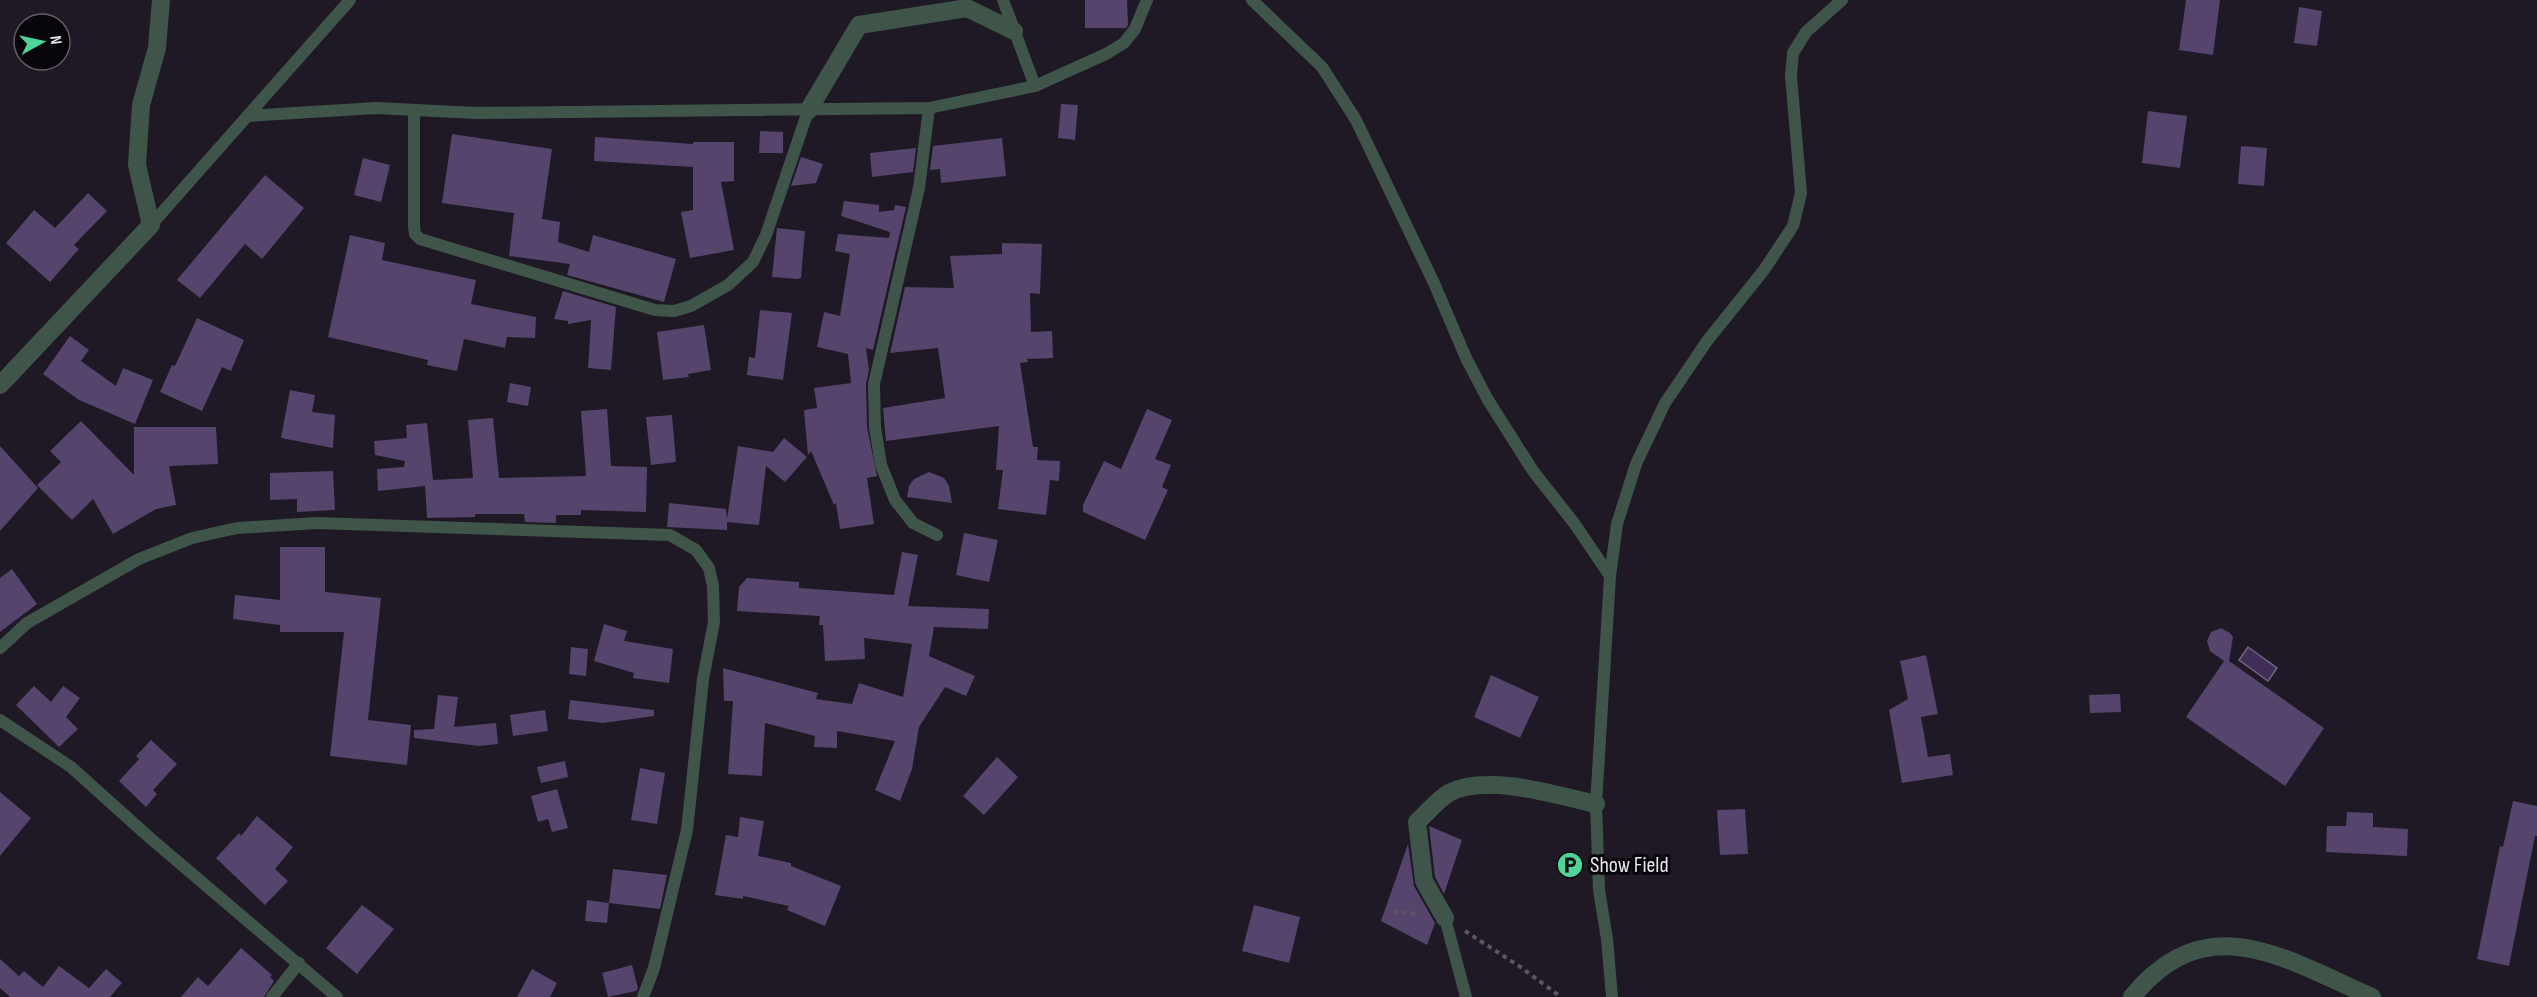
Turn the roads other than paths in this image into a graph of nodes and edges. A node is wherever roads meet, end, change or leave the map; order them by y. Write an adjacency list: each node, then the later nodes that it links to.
1 (161, 0): 13 (street)
2 (350, 0): 12 (lane)
3 (1003, 0): 7 (lane)
4 (1147, 0): 8 (lane)
5 (1252, 0): 16 (lane)
6 (1842, 0): 16 (lane)
7 (1014, 31): 8 (lane); 11 (street)
8 (1035, 86): 9 (lane)
9 (929, 108): 11 (lane); 15 (lane)
10 (414, 110): 11 (lane); 11 (lane); 12 (lane)
11 (808, 111)
12 (247, 116): 13 (lane)
13 (151, 225): 14 (street)
14 (0, 385)
15 (938, 535)
16 (1610, 576): 19 (lane)
17 (0, 648): 24 (lane)
18 (0, 720): 21 (lane)
19 (1596, 804): 20 (street); 26 (lane)
20 (1445, 918): 25 (lane)
21 (299, 963): 22 (lane); 23 (lane)
22 (273, 997)
23 (337, 997)
24 (643, 997)
25 (1466, 997)
26 (1612, 997)
27 (2132, 997): 28 (street)
28 (2372, 997)

